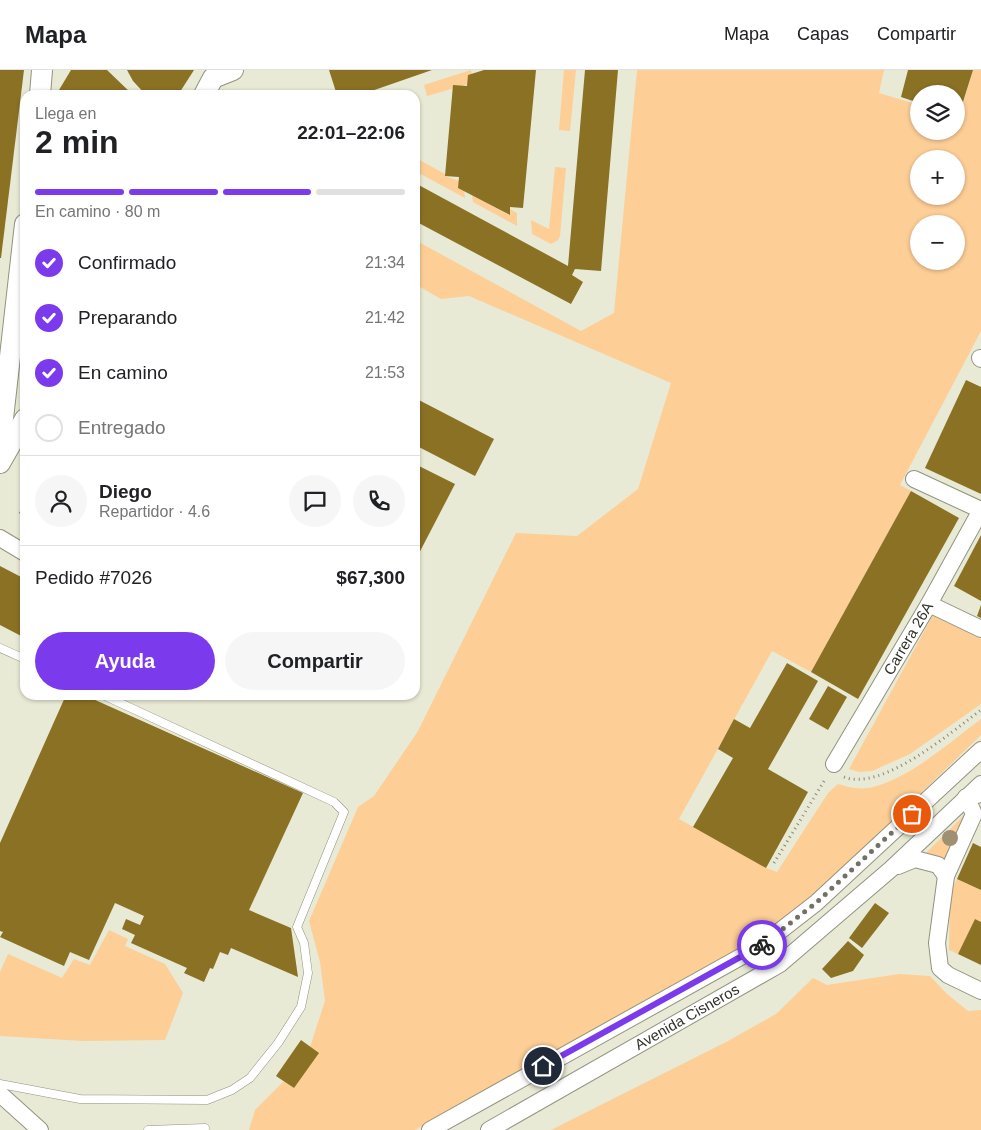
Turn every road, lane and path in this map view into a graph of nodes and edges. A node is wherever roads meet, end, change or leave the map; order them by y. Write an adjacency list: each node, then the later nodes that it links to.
1 (42, 70): 4 (street)
2 (233, 70): 3 (street)
3 (212, 74): 5 (street)
4 (40, 90)
5 (206, 90)
6 (20, 268): 8 (street)
7 (20, 428): 9 (street)
8 (0, 445)
9 (0, 463)
10 (914, 479): 11 (street)
11 (981, 510): 14 (street, Carrera 26A)
12 (0, 538): 13 (street)
13 (20, 550)
14 (929, 604): 15 (street); 21 (street, Carrera 26A)
15 (981, 629)
16 (0, 648): 17 (lane)
17 (20, 657)
18 (114, 700): 28 (lane)
19 (981, 710): 21 (path)
20 (981, 750): 33 (street, Avenida Cisneros)
21 (834, 764): 24 (path)
22 (981, 784): 23 (street, Avenida Cisneros)
23 (974, 796): 25 (street, Avenida Cisneros); 26 (street)
24 (774, 863)
25 (891, 869): 26 (street); 34 (street, Avenida Cisneros)
26 (946, 876): 27 (street)
27 (981, 991)
28 (0, 1084)
29 (0, 1094): 31 (street)
30 (205, 1128): 32 (lane)
31 (40, 1130)
32 (148, 1130)
33 (430, 1130)
34 (489, 1130)

